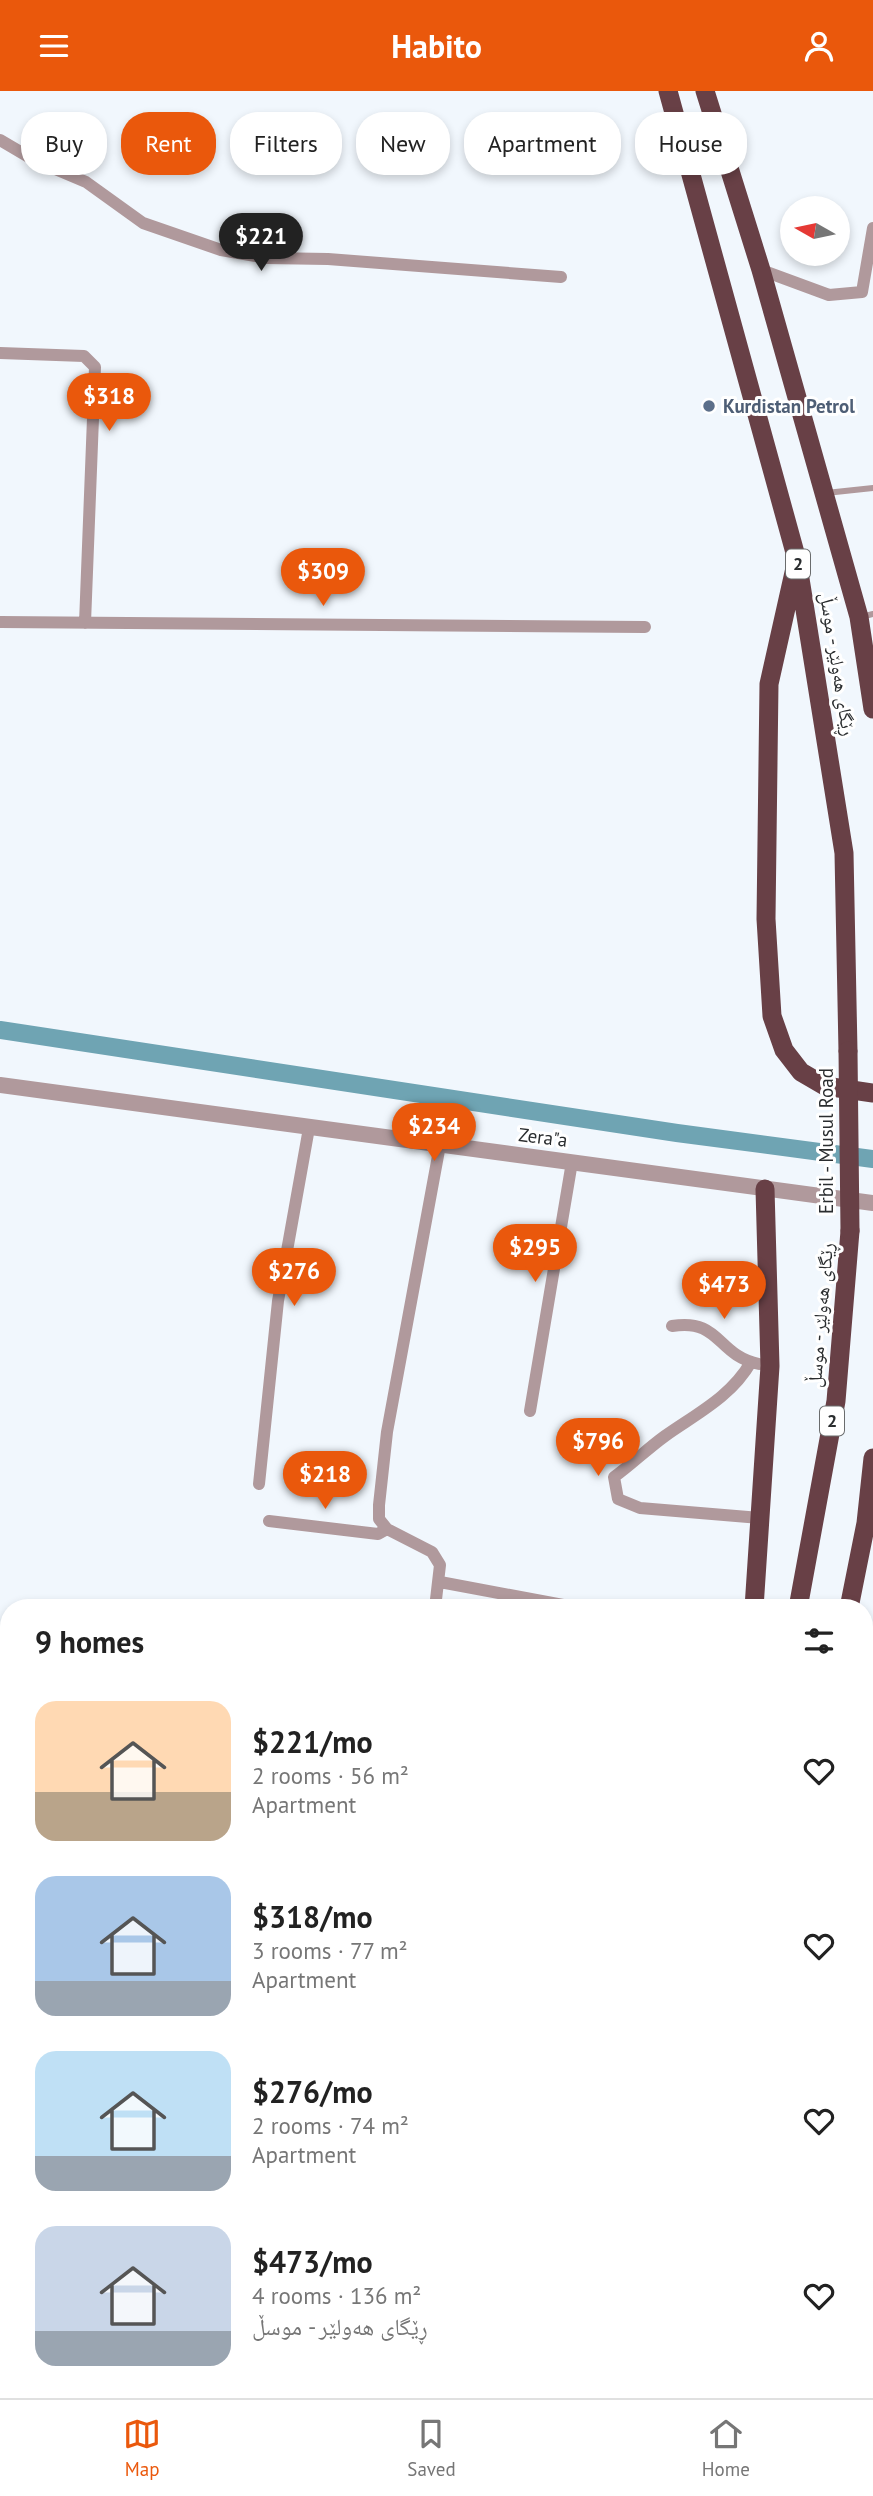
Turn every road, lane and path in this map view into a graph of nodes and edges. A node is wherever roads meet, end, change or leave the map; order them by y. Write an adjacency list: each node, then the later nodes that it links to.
1 (668, 91): 10 (highway, ڕێگای هەولێر - موسڵ / 2)
2 (705, 91): 5 (highway, ڕێگای هەولێر - موسڵ / 2)
3 (0, 140): 6 (street)
4 (873, 228): 5 (street)
5 (761, 270): 9 (highway, ڕێگای هەولێر - موسڵ / 2)
6 (561, 277)
7 (0, 353): 13 (street)
8 (873, 488): 9 (lane)
9 (824, 493): 11 (highway, ڕێگای هەولێر - موسڵ / 2)
10 (797, 560): 17 (highway, ڕێگای هەولێر - موسڵ / 2); 19 (highway)
11 (866, 616): 15 (highway); 16 (highway, ڕێگای هەولێر - موسڵ / 2)
12 (0, 622): 13 (street)
13 (85, 623): 14 (street)
14 (645, 627)
15 (873, 643)
16 (873, 709)
17 (848, 1051): 25 (highway, Erbil - Musul Road / 2, bridge)
18 (0, 1085): 20 (street, Zera"a)
19 (873, 1093)
20 (309, 1128): 21 (street, Zera"a); 30 (street)
21 (440, 1146): 22 (street, Zera"a); 33 (street)
22 (572, 1162): 23 (street, Zera"a); 28 (street)
23 (765, 1189): 24 (street, Zera"a); 27 (highway)
24 (873, 1203)
25 (850, 1231): 38 (highway, ڕێگای هەولێر - موسڵ / 2)
26 (672, 1327): 27 (street)
27 (760, 1364): 31 (highway); 31 (street)
28 (530, 1411)
29 (873, 1458): 39 (highway)
30 (259, 1485)
31 (760, 1518): 37 (highway)
32 (269, 1521): 33 (street)
33 (387, 1529): 34 (street)
34 (440, 1582): 35 (street); 36 (street)
35 (437, 1599)
36 (531, 1599)
37 (755, 1599)
38 (801, 1599)
39 (851, 1599)

